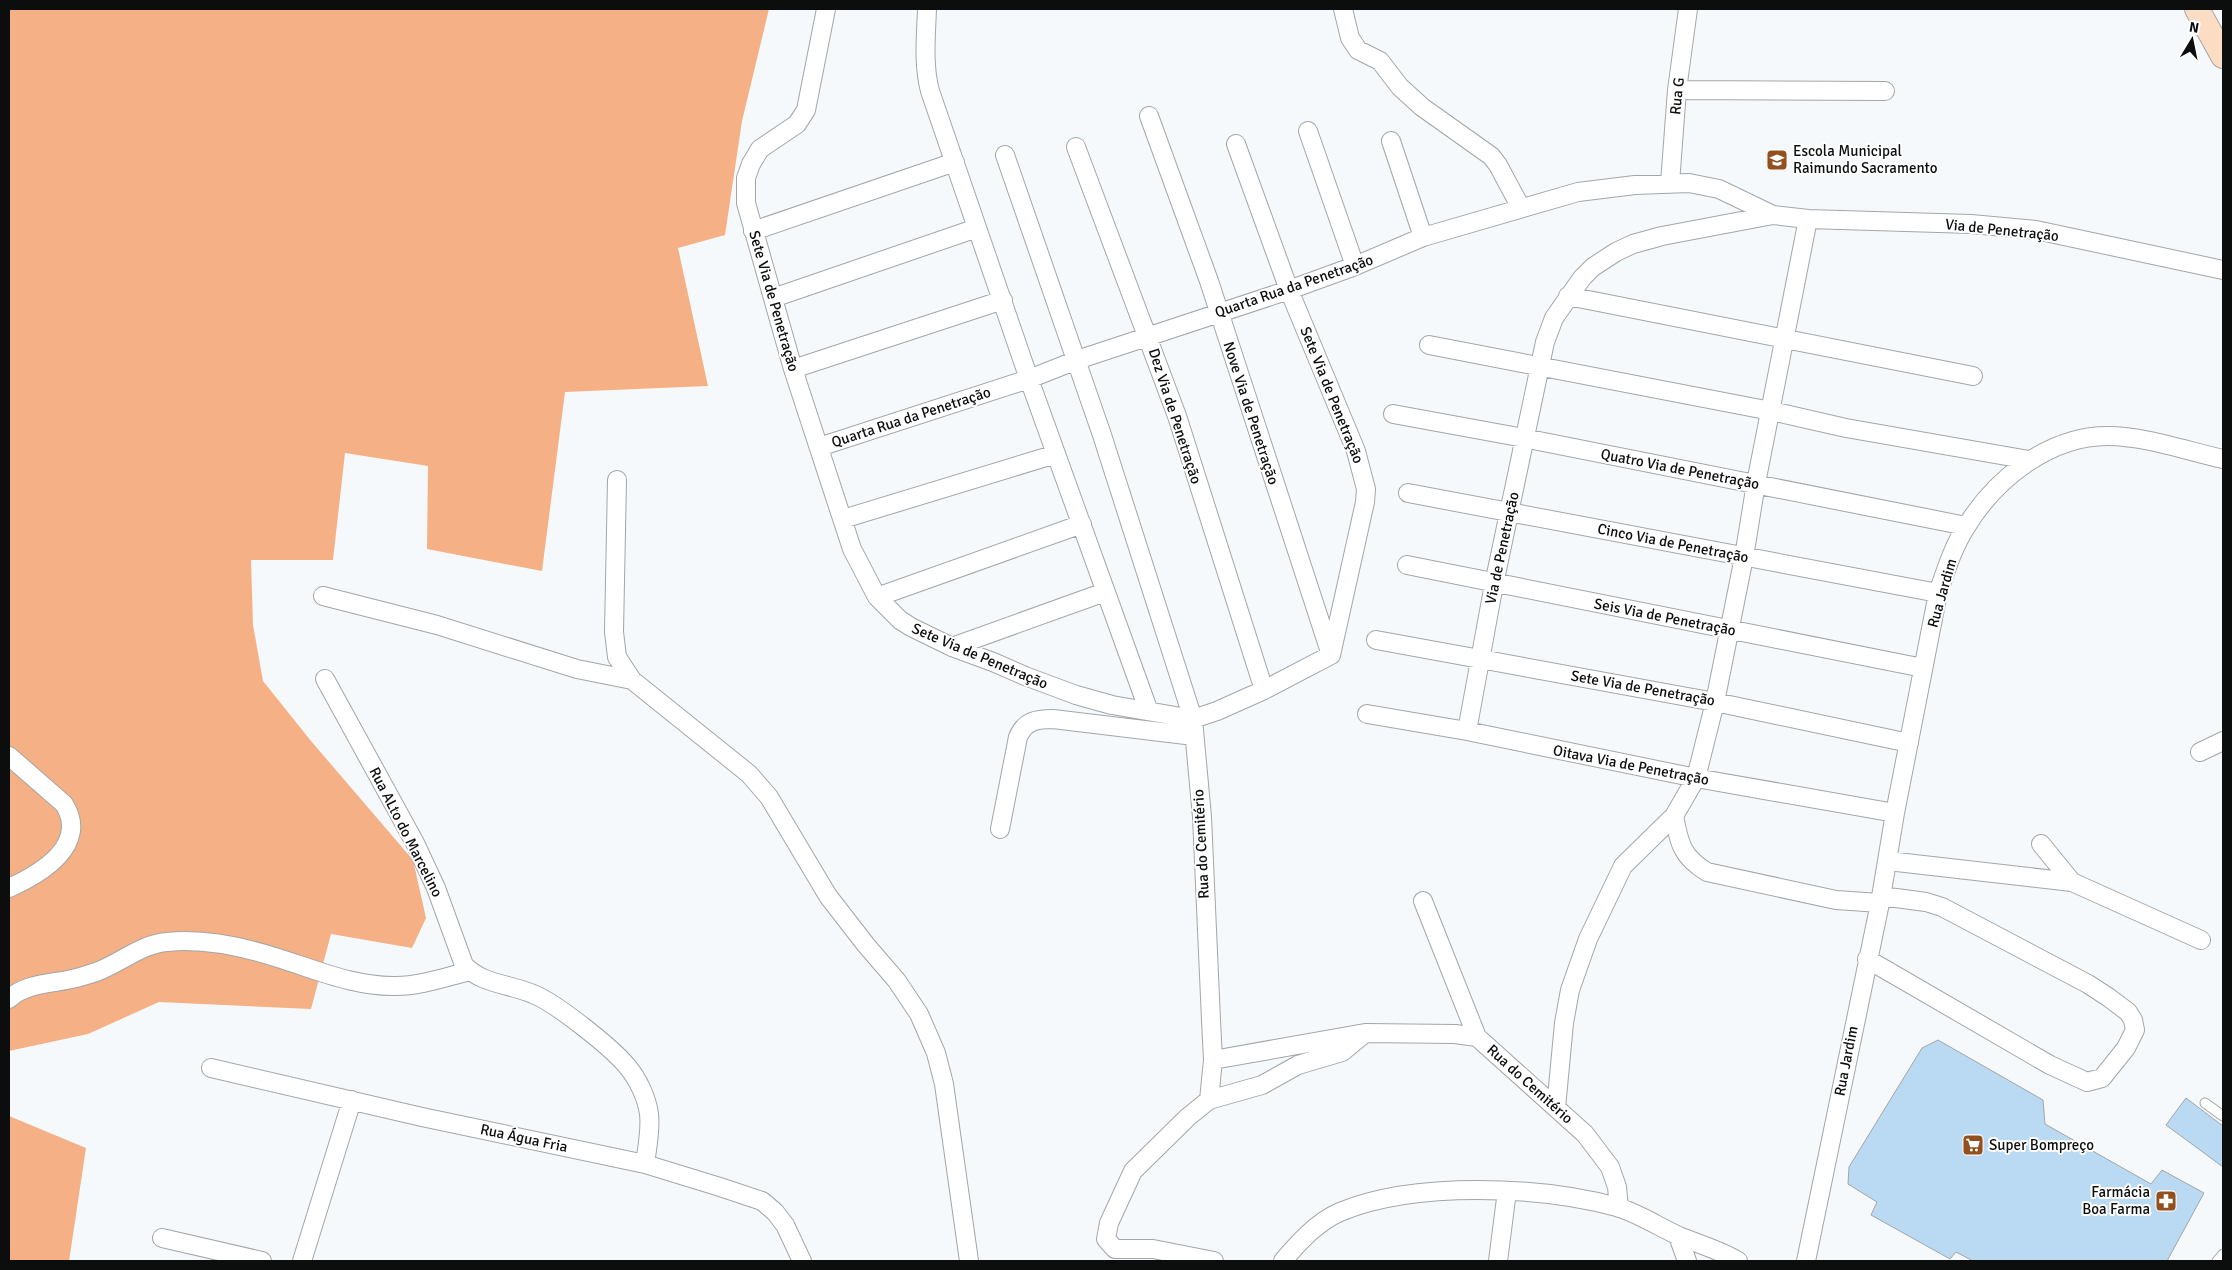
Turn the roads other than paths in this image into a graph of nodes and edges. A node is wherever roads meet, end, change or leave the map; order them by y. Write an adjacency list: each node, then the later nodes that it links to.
1 (826, 9): 21 (street, Sete Via de Penetração)
2 (927, 9): 15 (street)
3 (1343, 9): 17 (street)
4 (1688, 9): 7 (street, Rua G)
5 (2198, 9): 6 (street)
6 (2223, 56)
7 (1677, 90): 8 (street); 16 (street, Rua G)
8 (1885, 91)
9 (1149, 116): 29 (street, Nove Via de Penetração)
10 (1308, 132): 23 (street)
11 (1391, 141): 22 (street)
12 (1236, 144): 25 (street, Sete Via de Penetração)
13 (1076, 147): 30 (street, Dez Via de Penetração)
14 (1005, 154): 33 (street, Rua do Cemitério)
15 (955, 162): 20 (street); 21 (street)
16 (1670, 183): 17 (street, Quarta Rua da Penetração); 18 (street, Quarta Rua da Penetração)
17 (1521, 208): 22 (street, Quarta Rua da Penetração)
18 (1774, 215): 19 (street, Via de Penetração); 26 (street, Via de Penetração)
19 (1808, 219): 24 (street, Via de Penetração); 31 (street)
20 (977, 228): 27 (street); 28 (street)
21 (753, 231): 27 (street, Sete Via de Penetração)
22 (1424, 238): 23 (street, Quarta Rua da Penetração)
23 (1355, 266): 25 (street, Quarta Rua da Penetração)
24 (2223, 270)
25 (1289, 290): 29 (street, Quarta Rua da Penetração); 62 (street, Sete Via de Penetração)
26 (1568, 296): 31 (street); 34 (street, Via de Penetração)
27 (773, 298): 35 (street, Sete Via de Penetração)
28 (1003, 300): 35 (street); 37 (street)
29 (1218, 312): 30 (street, Quarta Rua da Penetração); 62 (street, Nove Via de Penetração)
30 (1149, 337): 33 (street, Quarta Rua da Penetração); 67 (street, Dez Via de Penetração)
31 (1784, 338): 36 (street); 38 (street)
32 (1429, 345): 34 (street)
33 (1076, 360): 37 (street, Quarta Rua da Penetração); 71 (street, Rua do Cemitério)
34 (1539, 366): 38 (street); 40 (street, Via de Penetração)
35 (793, 369): 41 (street, Sete Via de Penetração)
36 (1973, 376)
37 (1029, 379): 41 (street, Quarta Rua da Penetração); 42 (street)
38 (1771, 411): 44 (street); 46 (street)
39 (1393, 414): 40 (street, Quatro Via de Penetração)
40 (1524, 438): 46 (street, Quatro Via de Penetração); 48 (street, Via de Penetração)
41 (819, 447): 49 (street, Sete Via de Penetração)
42 (1056, 454): 49 (street); 50 (street)
43 (2223, 459): 44 (street, Rua Jardim)
44 (2029, 460): 51 (street, Rua Jardim)
45 (617, 480): 66 (street)
46 (1756, 483): 51 (street, Quatro Via de Penetração); 52 (street)
47 (1408, 493): 48 (street, Cinco Via de Penetração)
48 (1509, 513): 52 (street, Cinco Via de Penetração); 54 (street, Via de Penetração)
49 (842, 519): 58 (street, Sete Via de Penetração)
50 (1082, 524): 55 (street); 58 (street)
51 (1966, 526): 56 (street, Rua Jardim)
52 (1744, 557): 56 (street, Cinco Via de Penetração); 59 (street)
53 (1407, 565): 54 (street, Seis Via de Penetração)
54 (1494, 584): 59 (street, Seis Via de Penetração); 63 (street, Via de Penetração)
55 (1105, 592): 61 (street); 69 (street)
56 (1938, 593): 64 (street, Rua Jardim)
57 (323, 596): 66 (street)
58 (877, 597): 61 (street, Sete Via de Penetração)
59 (1729, 630): 64 (street, Seis Via de Penetração); 68 (street)
60 (1376, 640): 63 (street, Sete Via de Penetração)
61 (952, 647): 69 (street, Sete Via de Penetração)
62 (1331, 655): 67 (street)
63 (1480, 659): 68 (street, Sete Via de Penetração); 72 (street, Via de Penetração)
64 (1923, 668): 74 (street, Rua Jardim)
65 (325, 679): 89 (street, Rua ALto do Marcelino)
66 (632, 680): 110 (street)
67 (1264, 690): 71 (street)
68 (1715, 702): 74 (street, Sete Via de Penetração); 77 (street)
69 (1148, 709): 71 (street, Sete Via de Penetração)
70 (1367, 714): 72 (street, Oitava Via de Penetração)
71 (1194, 728): 80 (street); 93 (street, Rua do Cemitério)
72 (1467, 732): 77 (street, Oitava Via de Penetração)
73 (2223, 741): 75 (street)
74 (1909, 743): 78 (street, Rua Jardim)
75 (2200, 752)
76 (9, 756): 84 (street)
77 (1696, 778): 78 (street, Oitava Via de Penetração); 79 (street)
78 (1895, 813): 82 (street, Rua Jardim)
79 (1674, 816): 85 (street); 98 (street)
80 (1000, 829)
81 (2041, 844): 83 (street)
82 (1888, 861): 83 (street); 85 (street, Rua Jardim)
83 (2072, 882): 87 (street)
84 (9, 888)
85 (1880, 900): 88 (street, Rua Jardim); 88 (street)
86 (1423, 901): 92 (street)
87 (2201, 940)
88 (1867, 959): 115 (street, Rua Jardim)
89 (470, 971): 90 (street); 100 (street)
90 (9, 999)
91 (1365, 1033): 92 (street, Rua do Cemitério); 93 (street, Rua do Cemitério); 96 (street)
92 (1477, 1037): 98 (street, Rua do Cemitério)
93 (1213, 1060): 96 (street, Rua do Cemitério)
94 (211, 1068): 95 (street, Rua Água Fria)
95 (352, 1100): 100 (street, Rua Água Fria); 108 (street)
96 (1209, 1100): 111 (street)
97 (2205, 1102): 99 (lane)
98 (1556, 1108): 102 (street, Rua do Cemitério)
99 (2223, 1116)
100 (645, 1164): 109 (street, Rua Água Fria)
101 (1507, 1191): 102 (street); 106 (street); 112 (street)
102 (1619, 1208): 103 (street)
103 (1678, 1236): 113 (street); 114 (street)
104 (162, 1238): 107 (street)
105 (2223, 1254): 116 (lane)
106 (1290, 1260)
107 (262, 1261)
108 (302, 1261)
109 (802, 1261)
110 (969, 1261)
111 (1214, 1261)
112 (1498, 1261)
113 (1687, 1261)
114 (1738, 1261)
115 (1806, 1261)
116 (2217, 1261)

